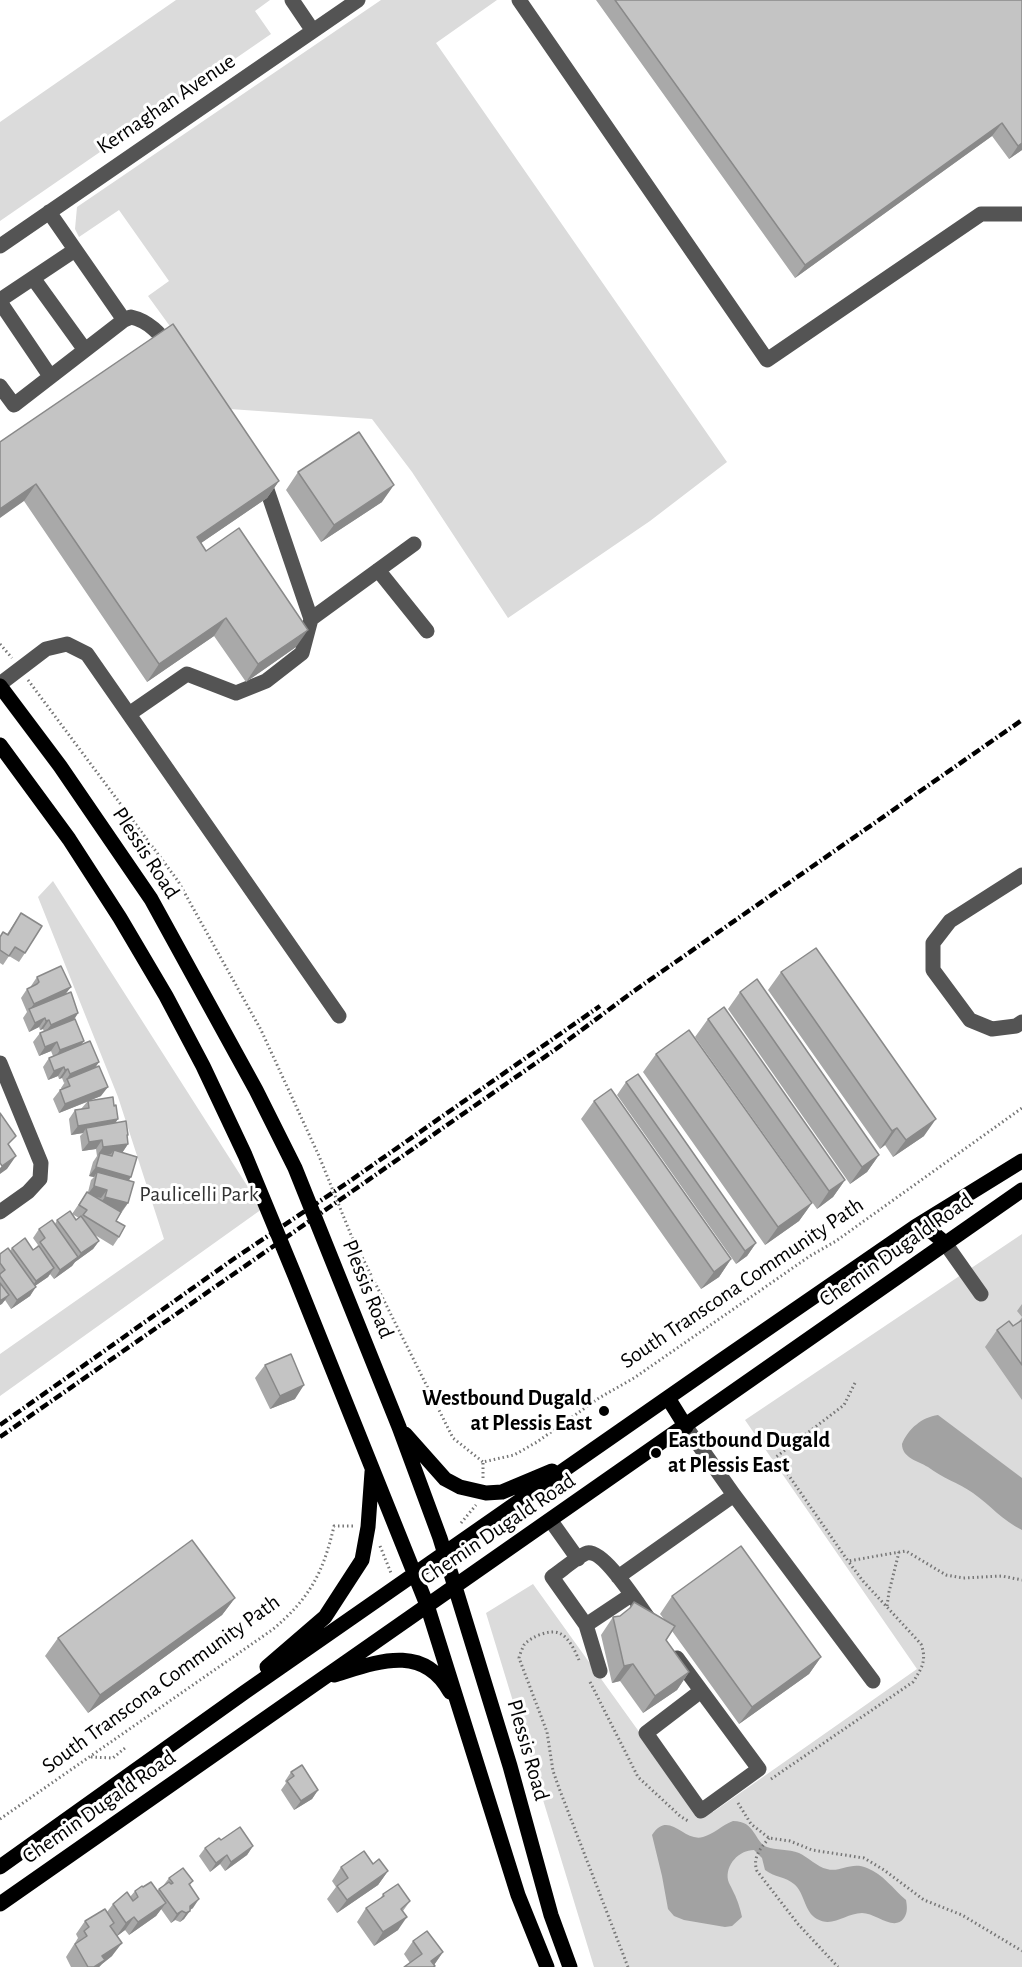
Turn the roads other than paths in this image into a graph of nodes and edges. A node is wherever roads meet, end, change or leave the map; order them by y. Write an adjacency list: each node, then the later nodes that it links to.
1 (292, 0): 4 (street)
2 (358, 0): 4 (street, Kernaghan Avenue)
3 (519, 0): 6 (street)
4 (313, 31): 5 (street, Kernaghan Avenue)
5 (49, 212): 7 (street, Kernaghan Avenue); 8 (street)
6 (1022, 214)
7 (0, 246)
8 (75, 250): 9 (street); 11 (street)
9 (33, 278): 10 (street); 12 (street)
10 (0, 301): 14 (street)
11 (124, 320): 12 (street); 13 (street)
12 (85, 350): 14 (street)
13 (182, 361)
14 (50, 376): 15 (street)
15 (0, 386)
16 (256, 466): 19 (street)
17 (414, 544): 18 (street)
18 (378, 570): 19 (street); 20 (street)
19 (311, 619): 22 (street)
20 (427, 631)
21 (0, 685): 22 (street); 35 (main road, Plessis Road)
22 (129, 714): 25 (street)
23 (0, 745): 38 (main road)
24 (1022, 875): 26 (street)
25 (339, 1016)
26 (1022, 1022)
27 (0, 1063): 30 (street)
28 (1022, 1161): 31 (main road, Chemin Dugald Road)
29 (1022, 1190): 32 (main road, Chemin Dugald Road)
30 (0, 1212)
31 (915, 1227): 32 (main road); 34 (main road, Chemin Dugald Road)
32 (945, 1243): 33 (street); 36 (main road, Chemin Dugald Road)
33 (981, 1294)
34 (668, 1398): 36 (main road); 37 (main road, Chemin Dugald Road)
35 (399, 1427): 37 (main road); 41 (main road, Plessis Road)
36 (686, 1427): 39 (street); 40 (main road, Chemin Dugald Road)
37 (578, 1462): 41 (main road, Chemin Dugald Road)
38 (372, 1468): 43 (main road); 53 (main road)
39 (734, 1495): 44 (street); 51 (street)
40 (551, 1521): 42 (street); 45 (main road, Chemin Dugald Road)
41 (445, 1554): 43 (main road, Chemin Dugald Road); 45 (main road, Plessis Road)
42 (578, 1559): 44 (street); 48 (street)
43 (415, 1575): 47 (main road); 53 (main road, Chemin Dugald Road)
44 (618, 1577): 46 (street)
45 (456, 1586): 47 (main road, Chemin Dugald Road); 58 (main road, Plessis Road)
46 (631, 1594): 48 (street); 52 (street)
47 (428, 1605): 50 (main road, Chemin Dugald Road); 54 (main road)
48 (586, 1625): 49 (street)
49 (593, 1672)
50 (319, 1680): 54 (main road); 56 (main road, Chemin Dugald Road)
51 (873, 1681)
52 (701, 1691): 52 (street)
53 (245, 1692): 55 (main road, Chemin Dugald Road)
54 (463, 1716): 57 (main road)
55 (0, 1867)
56 (0, 1904)
57 (547, 1967)
58 (570, 1967)

